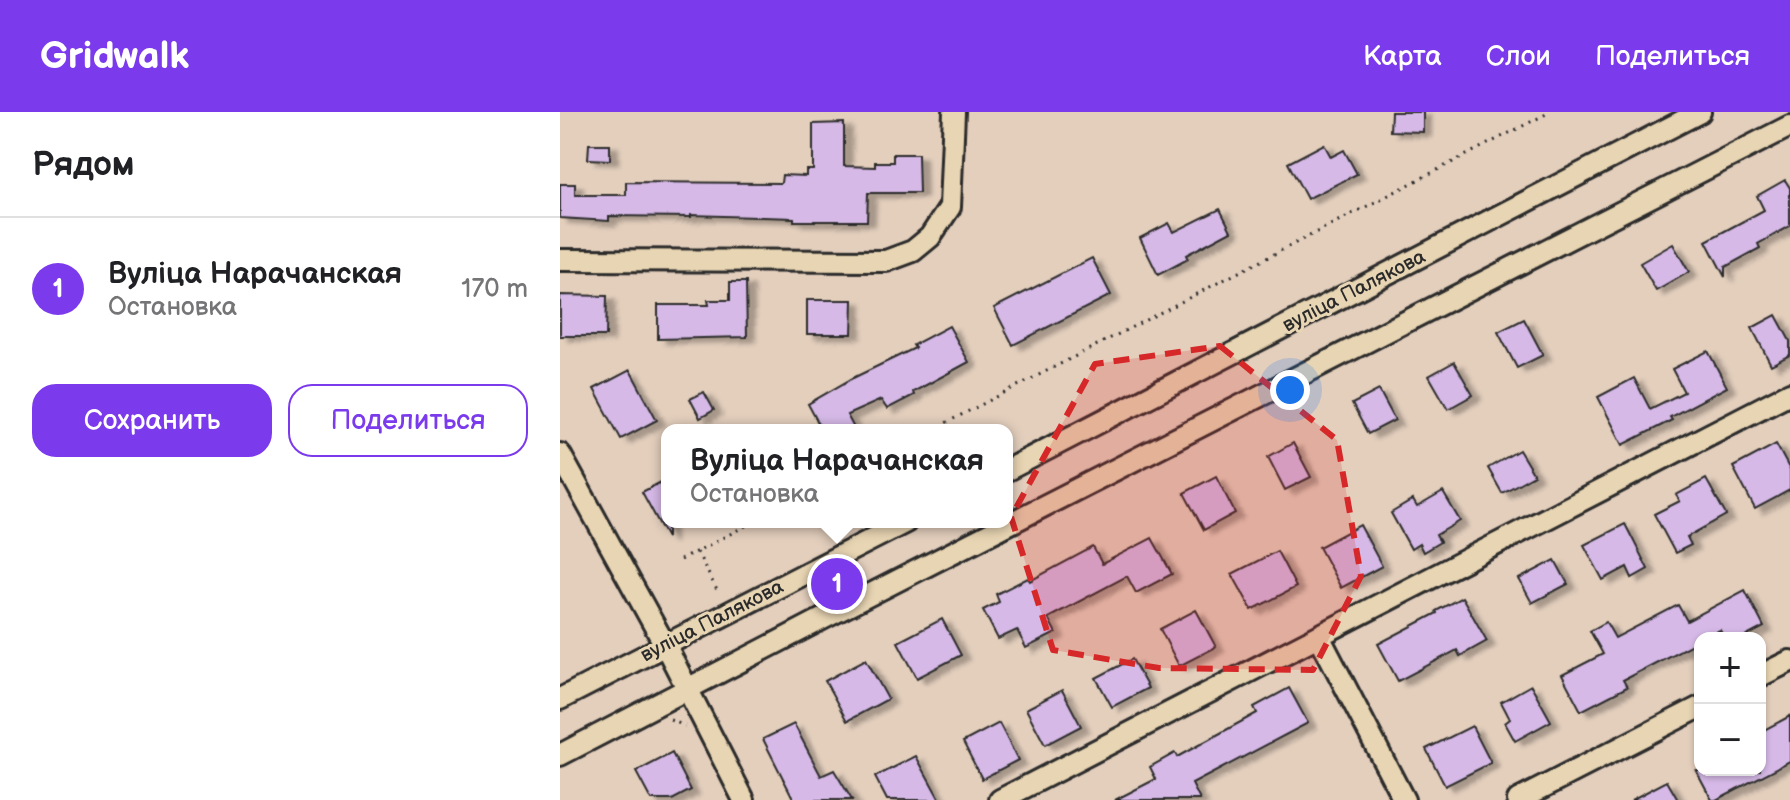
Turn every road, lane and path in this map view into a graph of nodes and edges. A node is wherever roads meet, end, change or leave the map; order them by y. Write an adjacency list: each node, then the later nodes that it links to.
1 (954, 112): 5 (street)
2 (1550, 112): 7 (path)
3 (1700, 112): 9 (street, вуліца Палякова)
4 (1790, 126): 10 (street)
5 (560, 260)
6 (1790, 393): 19 (street)
7 (944, 424)
8 (560, 454): 20 (street)
9 (1013, 467)
10 (1013, 522)
11 (741, 528): 14 (path)
12 (894, 528): 20 (street, вуліца Палякова)
13 (1001, 528): 23 (street)
14 (696, 551): 15 (path); 18 (path)
15 (680, 560)
16 (859, 573): 17 (path)
17 (812, 597)
18 (723, 601)
19 (1319, 636): 28 (street); 29 (street)
20 (665, 645): 23 (street); 24 (street, вуліца Палякова)
21 (1790, 661): 22 (street)
22 (1766, 673)
23 (688, 690): 26 (street); 27 (street)
24 (560, 699)
25 (1694, 710): 30 (street)
26 (560, 755)
27 (744, 800)
28 (1000, 800)
29 (1404, 800)
30 (1518, 800)

